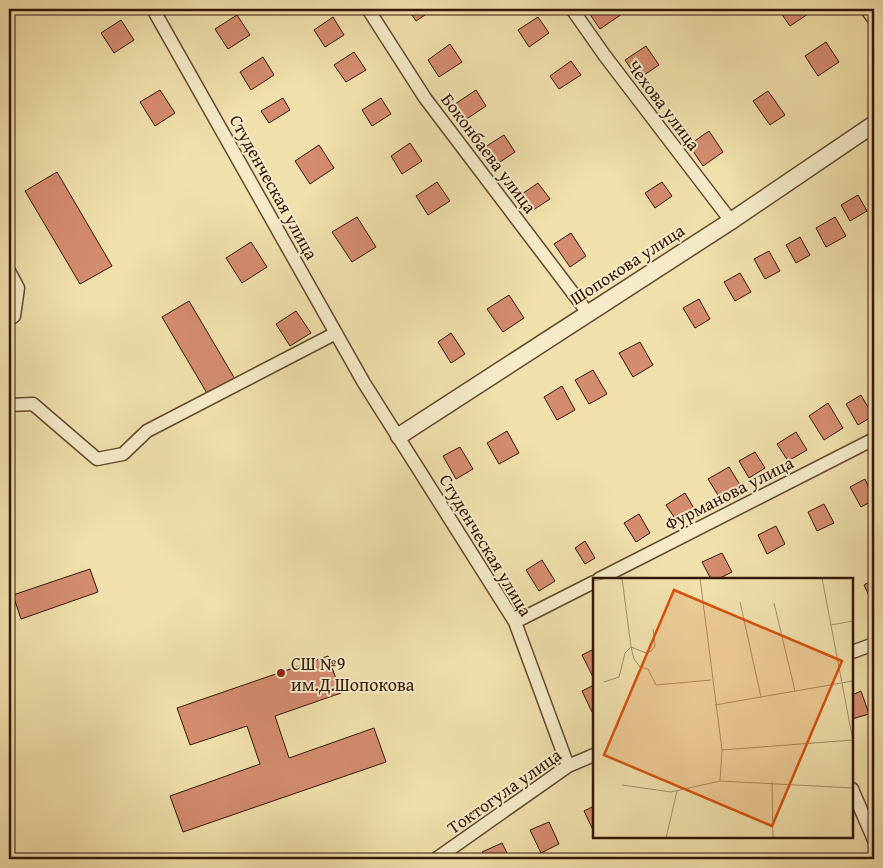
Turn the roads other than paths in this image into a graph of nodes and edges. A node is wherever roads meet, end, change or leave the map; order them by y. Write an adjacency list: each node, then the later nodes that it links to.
1 (153, 9): 11 (street, Студенческая улица)
2 (368, 9): 9 (street, Боконбаева улица)
3 (572, 9): 7 (street, Чехова улица)
4 (869, 9): 5 (street)
5 (874, 16)
6 (874, 124): 7 (street, Шопокова улица)
7 (731, 221): 9 (street, Шопокова улица)
8 (9, 271): 10 (street)
9 (588, 313): 13 (street, Шопокова улица)
10 (9, 320)
11 (336, 333): 12 (street); 13 (street, Студенческая улица)
12 (9, 405)
13 (399, 436): 17 (street, Студенческая улица)
14 (874, 439): 15 (street, Фурманова улица)
15 (601, 578)
16 (593, 583): 17 (street)
17 (515, 622): 21 (street, Студенческая улица)
18 (874, 644): 19 (street)
19 (853, 652)
20 (593, 755): 21 (street, Токтогула улица)
21 (568, 766): 24 (street, Токтогула улица)
22 (853, 791): 23 (street)
23 (874, 840)
24 (436, 859)

